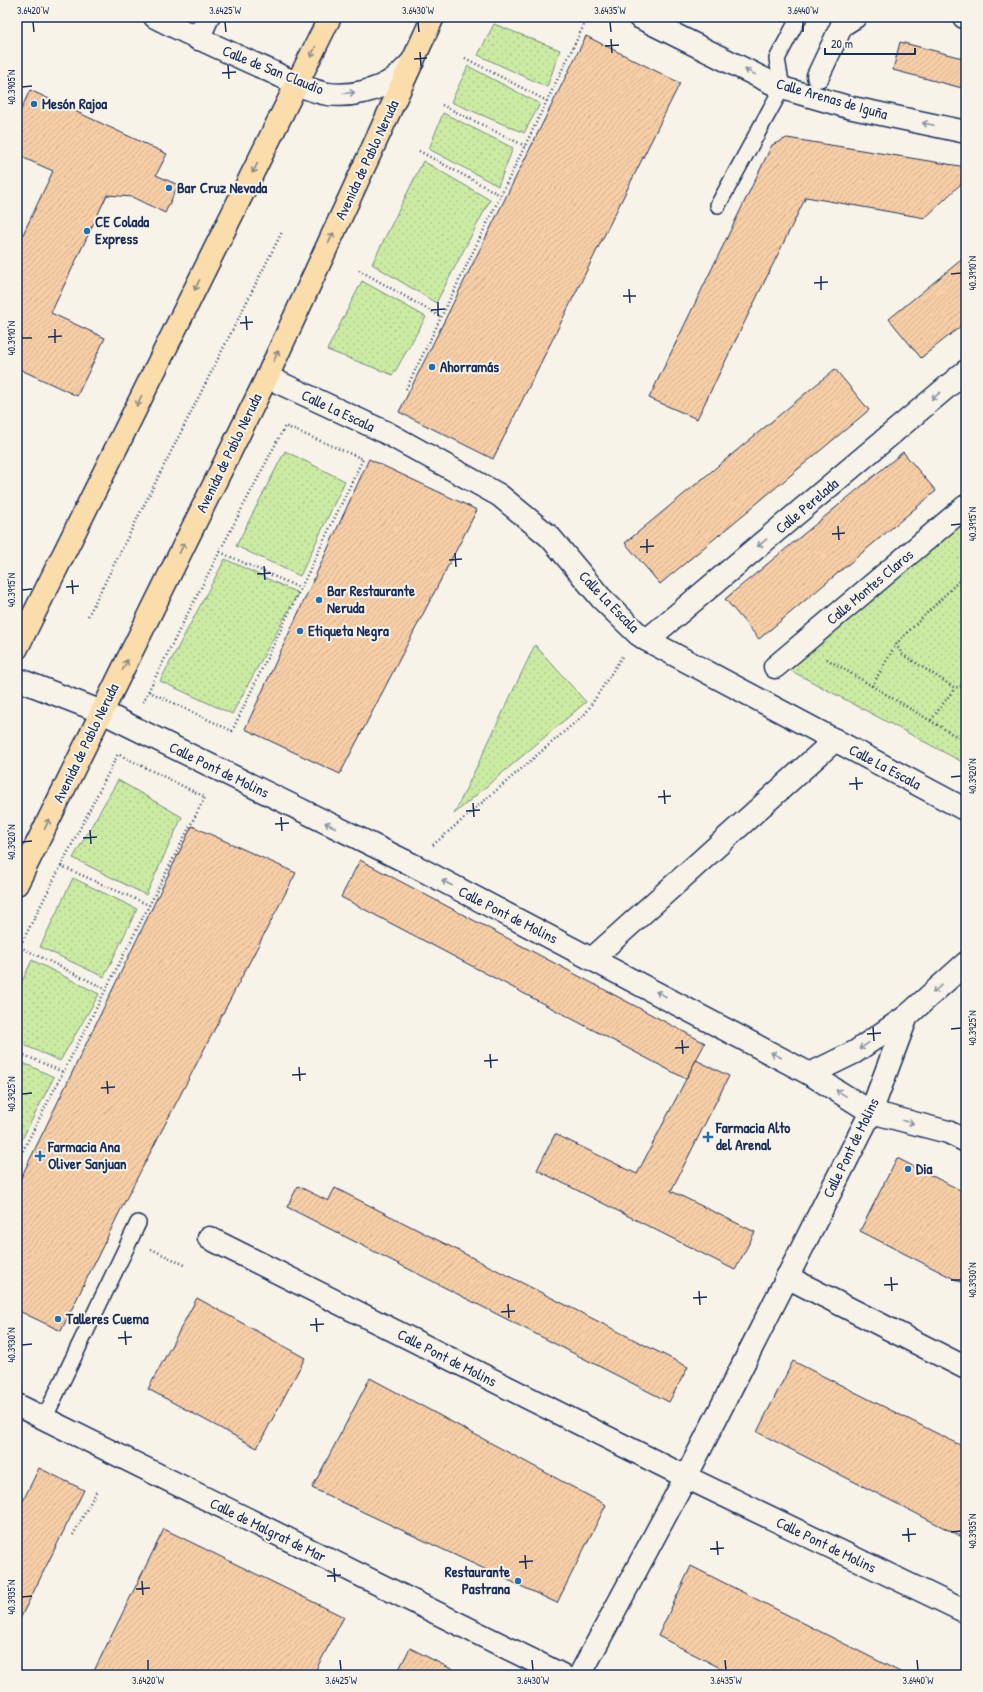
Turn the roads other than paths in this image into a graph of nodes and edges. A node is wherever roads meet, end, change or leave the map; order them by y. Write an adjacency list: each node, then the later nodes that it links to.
1 (155, 17): 8 (street, Calle de San Claudio)
2 (208, 17): 8 (street)
3 (330, 17): 11 (main road, one-way to 11)
4 (433, 17): 9 (main road, Avenida de Pablo Neruda)
5 (639, 17): 12 (street, Calle Arenas de Iguña, one-way to 5)
6 (799, 17): 12 (lane)
7 (855, 17): 10 (street)
8 (198, 39): 11 (street, Calle de San Claudio)
9 (413, 62): 11 (street, Calle de San Claudio, one-way to 9); 16 (main road, Avenida de Pablo Neruda, one-way to 9)
10 (818, 76)
11 (298, 84): 19 (main road, one-way to 19)
12 (782, 88): 13 (street, Calle Arenas de Iguña, one-way to 12); 14 (lane)
13 (966, 132)
14 (718, 205)
15 (966, 371): 18 (street, Calle Perelada, one-way to 18)
16 (267, 377): 18 (street, Calle La Escala); 22 (main road, Avenida de Pablo Neruda, one-way to 16)
17 (966, 506): 20 (street, Calle Montes Claros)
18 (647, 640): 23 (street, Calle La Escala)
19 (17, 648)
20 (775, 667)
21 (17, 678): 22 (street, Calle Pont de Molins)
22 (102, 712): 25 (main road, Avenida de Pablo Neruda, one-way to 22); 26 (street, Calle Pont de Molins, one-way to 22)
23 (834, 740): 24 (street, Calle La Escala); 26 (street)
24 (966, 810)
25 (17, 884)
26 (593, 958): 29 (street, Calle Pont de Molins, one-way to 26)
27 (966, 963): 28 (street, Calle Pont de Molins, one-way to 28)
28 (907, 1016): 29 (street, Calle Pont de Molins, one-way to 29); 30 (street, Calle Pont de Molins)
29 (810, 1074): 30 (street, one-way to 29)
30 (870, 1112): 31 (street, one-way to 31); 34 (street, Calle Pont de Molins)
31 (965, 1137)
32 (138, 1223): 37 (lane)
33 (209, 1238): 38 (street, Calle Pont de Molins)
34 (787, 1277): 35 (street); 38 (street, Calle Pont de Molins)
35 (966, 1368)
36 (17, 1405): 37 (street, Calle de Malgrat de Mar)
37 (44, 1419): 40 (street, Calle de Malgrat de Mar)
38 (686, 1478): 39 (street, Calle Pont de Molins); 41 (street, Calle Pont de Molins)
39 (966, 1612)
40 (562, 1675)
41 (580, 1675)

